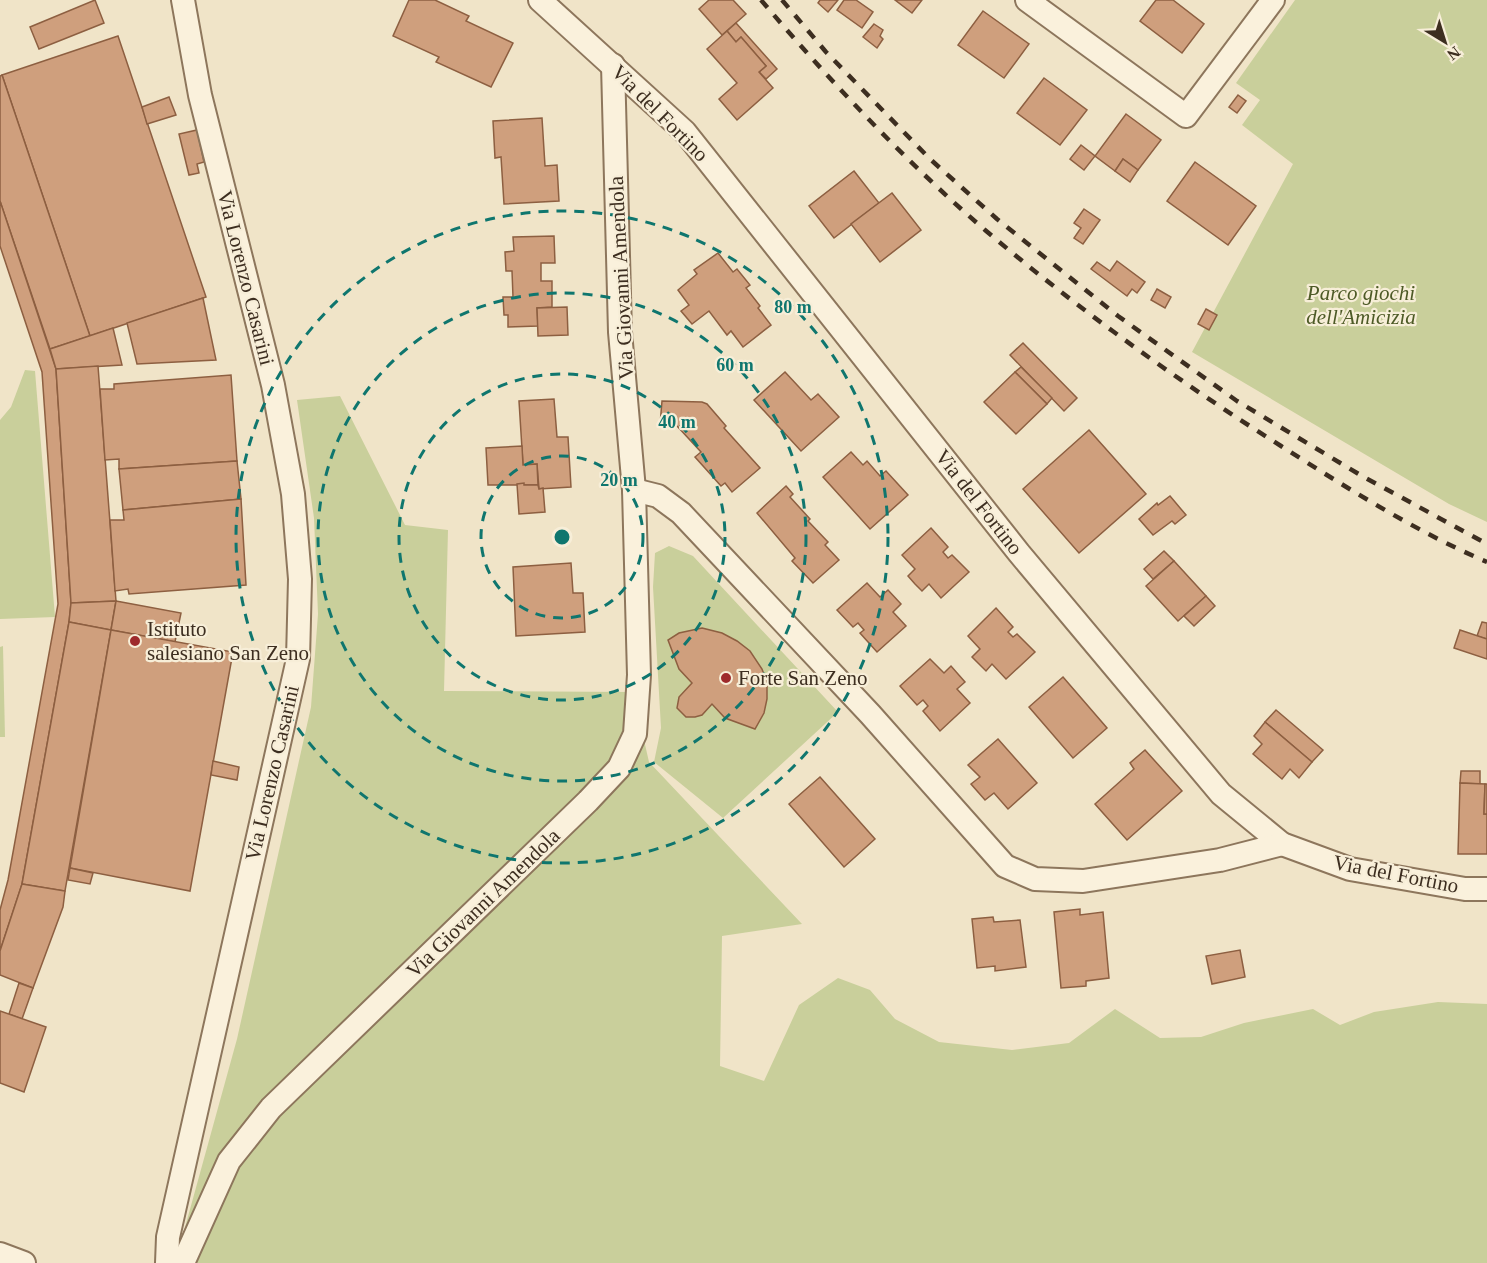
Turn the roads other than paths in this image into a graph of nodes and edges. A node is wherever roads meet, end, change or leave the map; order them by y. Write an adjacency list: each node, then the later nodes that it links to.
1 (183, 0): 11 (street, Via Lorenzo Casarini)
2 (540, 0): 5 (street, Via del Fortino)
3 (1027, 0): 4 (street)
4 (1273, 0)
5 (612, 65): 6 (street, Via Giovanni Amendola); 7 (street, Via del Fortino)
6 (634, 490): 7 (street); 12 (street, Via Giovanni Amendola)
7 (1282, 844): 8 (street, Via del Fortino)
8 (1487, 889)
9 (0, 1254): 10 (street)
10 (24, 1263)
11 (167, 1263)
12 (183, 1263)

